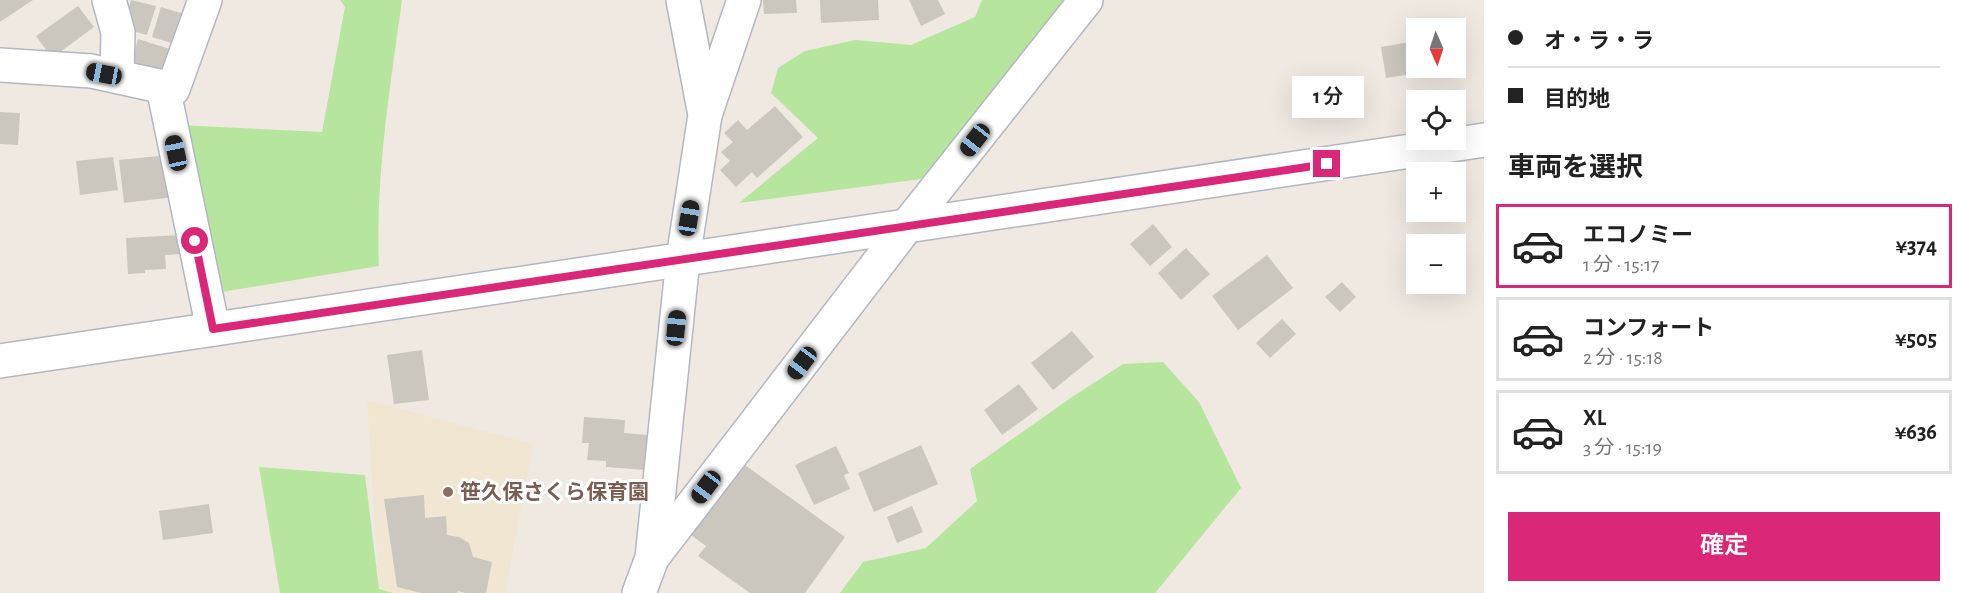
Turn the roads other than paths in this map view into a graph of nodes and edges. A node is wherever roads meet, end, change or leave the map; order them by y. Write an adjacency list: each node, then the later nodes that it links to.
1 (109, 0): 7 (street)
2 (205, 0): 8 (street)
3 (683, 0): 9 (street)
4 (744, 0): 9 (street)
5 (1086, 0): 11 (street)
6 (0, 66): 7 (street)
7 (117, 76): 8 (street)
8 (163, 87): 13 (street)
9 (705, 115): 12 (street)
10 (1484, 140): 11 (street)
11 (906, 227): 12 (street); 15 (street)
12 (683, 259): 13 (street); 15 (street)
13 (213, 329): 14 (street)
14 (0, 361)
15 (652, 558): 16 (street)
16 (639, 593)

